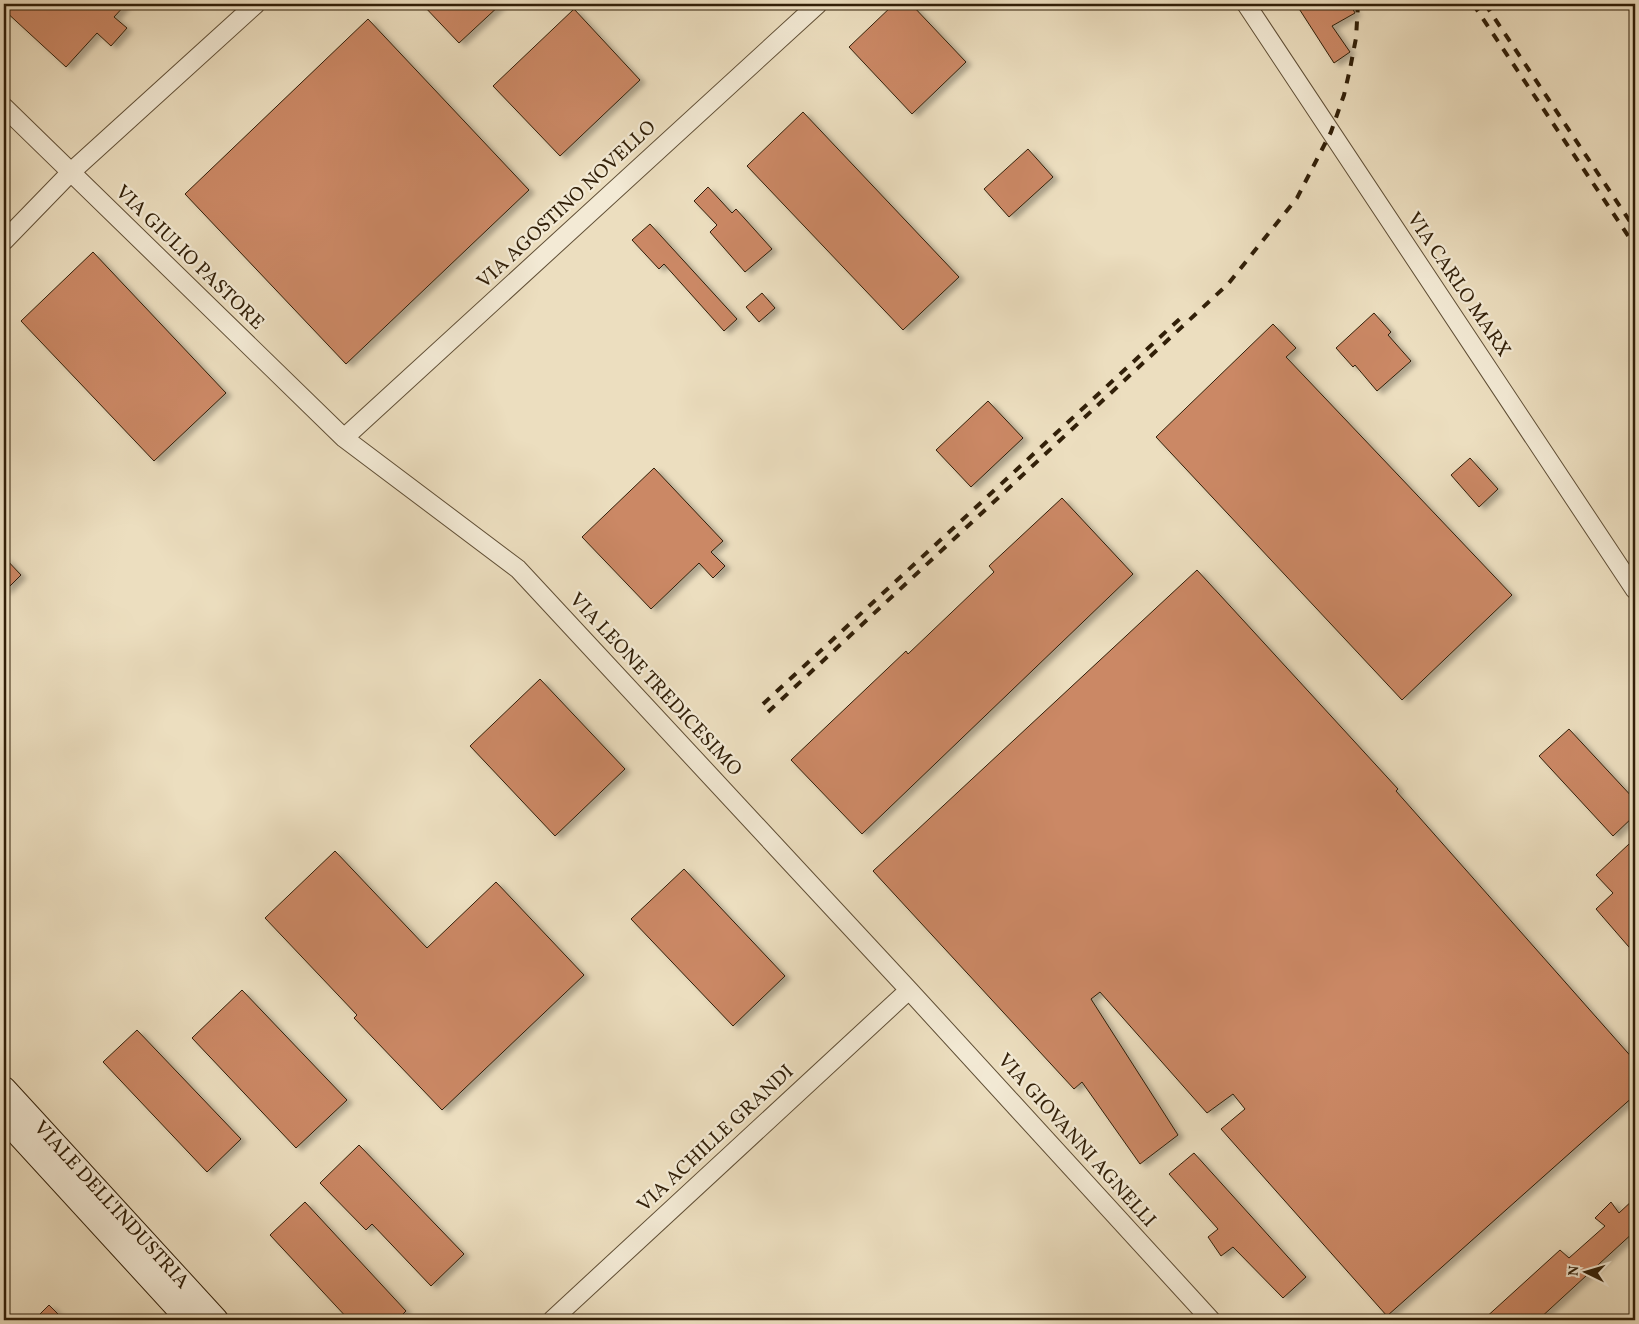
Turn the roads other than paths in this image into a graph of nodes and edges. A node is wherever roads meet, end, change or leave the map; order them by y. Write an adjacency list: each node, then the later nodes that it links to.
1 (256, 4): 5 (street)
2 (818, 4): 7 (street, VIA AGOSTINO NOVELLO)
3 (1246, 4): 8 (street, VIA CARLO MARX)
4 (4, 108): 5 (street, VIA GIULIO PASTORE)
5 (71, 172): 6 (street); 7 (street, VIA GIULIO PASTORE)
6 (4, 241)
7 (344, 438): 9 (street, VIA LEONE TREDICESIMO)
8 (1635, 590)
9 (909, 990): 14 (street, VIA ACHILLE GRANDI); 15 (street, VIA GIOVANNI AGNELLI)
10 (4, 1089): 13 (main road, VIALE DELL'INDUSTRIA)
11 (4, 1118): 12 (main road, VIALE DELL'INDUSTRIA)
12 (189, 1320)
13 (216, 1320)
14 (552, 1320)
15 (1211, 1320)

